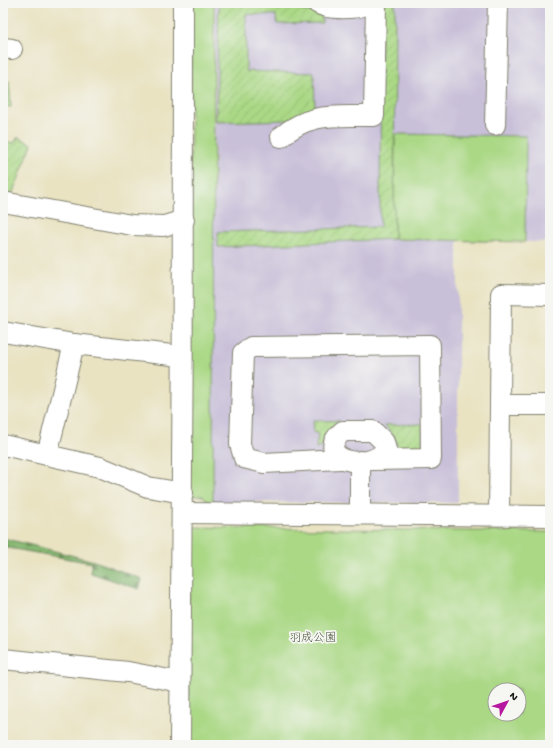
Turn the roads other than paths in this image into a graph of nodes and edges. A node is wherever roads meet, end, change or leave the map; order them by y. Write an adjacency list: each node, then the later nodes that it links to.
1 (183, 3): 9 (street)
2 (317, 3): 3 (street)
3 (370, 3)
4 (376, 3): 7 (street)
5 (498, 3): 6 (street)
6 (495, 125)
7 (281, 137)
8 (3, 202): 9 (street)
9 (184, 220): 13 (street)
10 (550, 295): 14 (street)
11 (3, 332): 12 (street)
12 (74, 344): 13 (street); 17 (street)
13 (181, 356): 20 (street)
14 (500, 405): 15 (street); 23 (street)
15 (550, 405)
16 (3, 445): 17 (street)
17 (47, 455): 20 (street)
18 (340, 459): 19 (street); 19 (street); 19 (street)
19 (367, 461): 22 (street)
20 (183, 493): 21 (street)
21 (182, 513): 22 (street); 26 (street)
22 (360, 514): 23 (street)
23 (499, 515): 24 (street)
24 (550, 516)
25 (3, 659): 26 (street)
26 (180, 682): 27 (street)
27 (180, 745)

